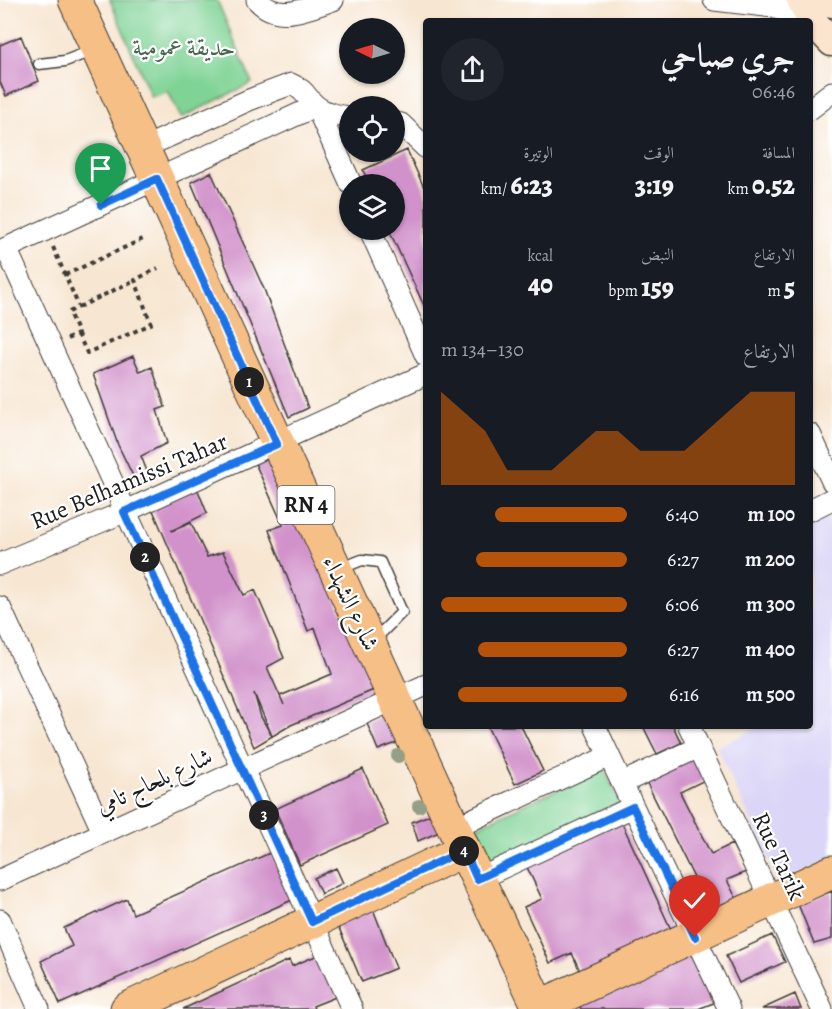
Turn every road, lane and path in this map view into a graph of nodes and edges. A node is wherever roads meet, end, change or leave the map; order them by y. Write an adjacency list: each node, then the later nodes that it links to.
1 (75, 0): 8 (main road, شارع الشهداء / RN 4)
2 (257, 0): 3 (street)
3 (333, 0)
4 (714, 0): 6 (street)
5 (819, 6): 6 (street); 7 (street)
6 (771, 14)
7 (832, 42)
8 (97, 49): 9 (lane); 16 (main road, شارع الشهداء / RN 4)
9 (39, 64)
10 (832, 92): 12 (street)
11 (316, 106): 13 (street); 16 (street); 17 (street); 18 (street)
12 (813, 107)
13 (339, 116)
14 (405, 128): 15 (street)
15 (423, 145)
16 (143, 148): 18 (main road, شارع الشهداء / RN 4)
17 (347, 174)
18 (157, 179): 19 (street); 32 (main road, شارع الشهداء / RN 4)
19 (45, 230): 22 (street); 24 (path)
20 (143, 239): 24 (path)
21 (374, 240): 29 (street)
22 (3, 250): 28 (street)
23 (158, 268): 25 (path)
24 (65, 275): 26 (path)
25 (135, 280): 26 (path); 27 (path)
26 (79, 307): 27 (path)
27 (78, 334): 28 (path)
28 (51, 347): 36 (street)
29 (423, 350)
30 (423, 375): 32 (street, Rue Belhamissi Tahar)
31 (813, 440): 33 (street)
32 (277, 444): 36 (street, Rue Belhamissi Tahar); 38 (main road, شارع الشهداء / RN 4)
33 (832, 481)
34 (832, 499): 35 (street)
35 (813, 508)
36 (124, 512): 37 (street, Rue Belhamissi Tahar); 47 (street)
37 (0, 564)
38 (335, 570): 40 (main road, شارع الشهداء / RN 4); 40 (lane)
39 (0, 607): 50 (street)
40 (369, 645): 42 (main road, شارع الشهداء / RN 4)
41 (423, 686): 42 (street, شارع بلحاج تامي)
42 (394, 699): 47 (street, شارع بلحاج تامي); 51 (main road, شارع الشهداء / RN 4)
43 (596, 729): 46 (street)
44 (690, 729): 45 (street, Rue Tarik)
45 (699, 747): 48 (street); 54 (street, Rue Tarik)
46 (609, 756): 48 (street); 51 (street)
47 (243, 768): 50 (street, شارع بلحاج تامي); 56 (street)
48 (622, 783): 49 (street)
49 (633, 807): 51 (street); 57 (street)
50 (104, 832): 53 (street, شارع بلحاج تامي)
51 (465, 852): 56 (main road); 58 (main road, شارع الشهداء / RN 4)
52 (832, 872): 54 (main road)
53 (0, 880)
54 (772, 900): 57 (main road); 63 (street, Rue Tarik)
55 (0, 920): 59 (street)
56 (312, 922): 60 (main road); 61 (street)
57 (695, 937): 58 (main road); 62 (street)
58 (538, 1008)
59 (39, 1009)
60 (127, 1009)
61 (352, 1009)
62 (729, 1009)
63 (822, 1009)

